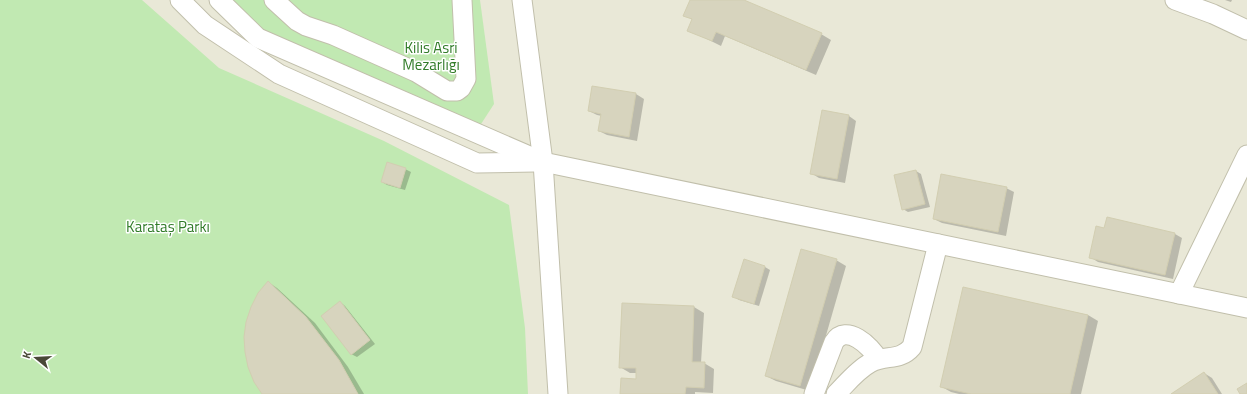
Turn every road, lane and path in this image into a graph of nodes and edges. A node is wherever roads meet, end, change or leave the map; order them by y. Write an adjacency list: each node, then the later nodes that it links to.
1 (180, 0): 9 (street)
2 (219, 0): 9 (street)
3 (274, 0): 4 (street)
4 (462, 0)
5 (522, 0): 9 (street)
6 (1175, 0): 7 (street)
7 (1247, 30)
8 (1247, 155): 11 (street)
9 (543, 162): 10 (street); 14 (street)
10 (938, 244): 11 (street); 13 (street)
11 (1179, 294): 12 (street)
12 (1247, 308)
13 (878, 359): 15 (street); 16 (street)
14 (558, 394)
15 (814, 394)
16 (836, 394)

